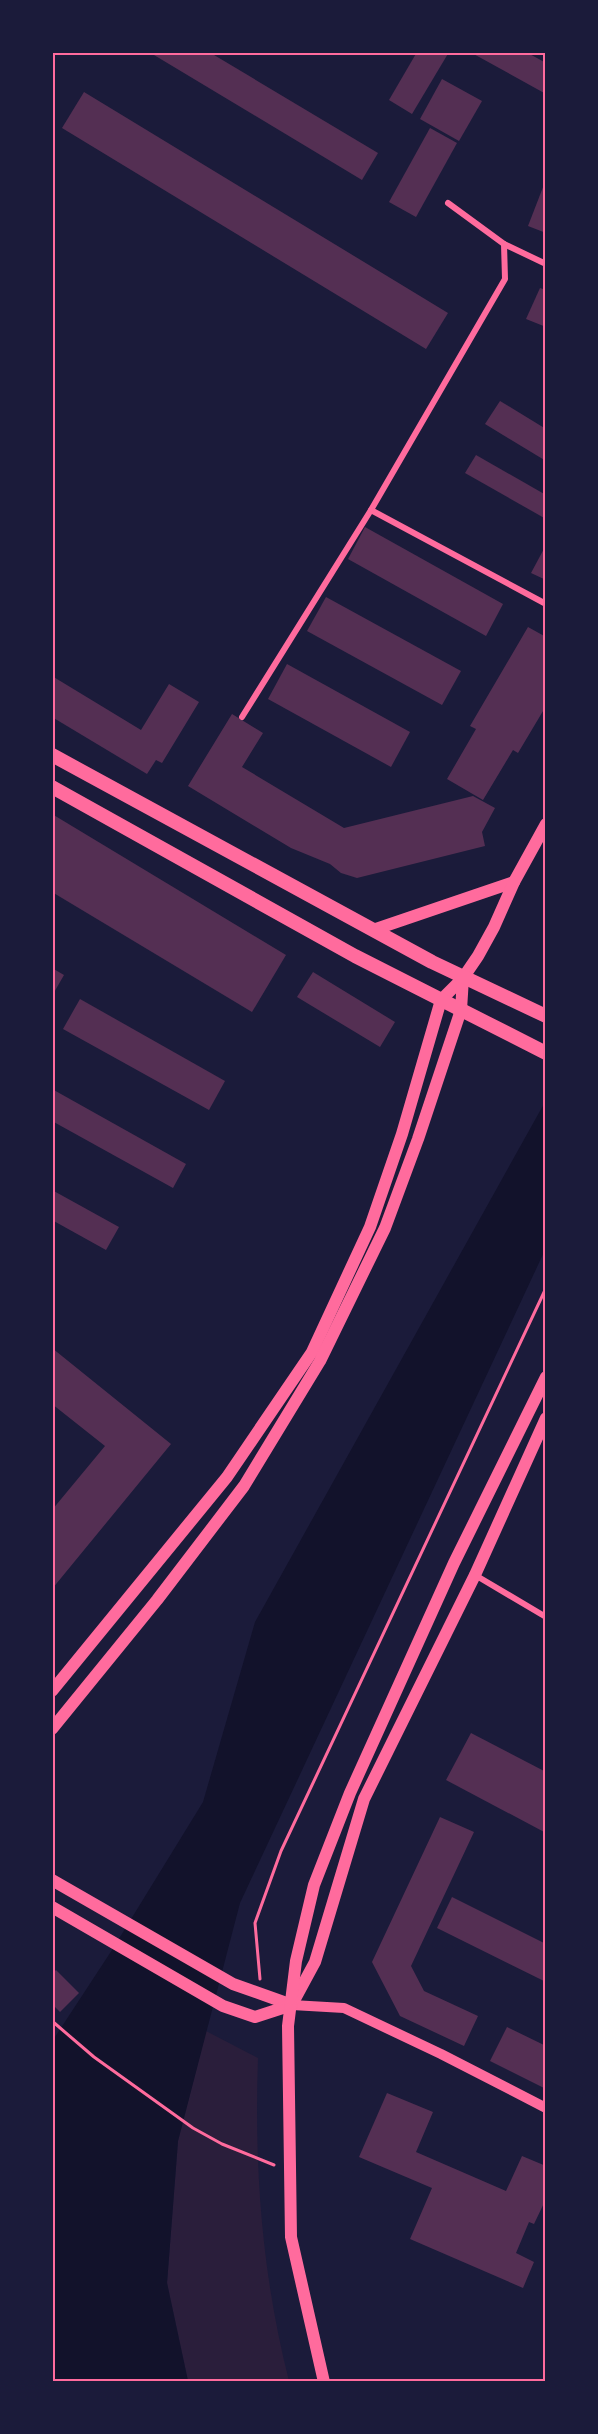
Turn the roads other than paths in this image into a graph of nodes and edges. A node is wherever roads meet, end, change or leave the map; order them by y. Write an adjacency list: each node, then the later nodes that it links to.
1 (448, 203): 2 (street)
2 (504, 244): 3 (street); 4 (street)
3 (546, 264)
4 (371, 510): 5 (street); 6 (street)
5 (546, 604)
6 (242, 717)
7 (52, 755): 11 (main road)
8 (52, 787): 13 (main road)
9 (546, 824): 10 (main road)
10 (514, 882): 11 (main road); 12 (main road)
11 (373, 930): 12 (main road)
12 (463, 978): 13 (main road); 14 (main road); 15 (main road)
13 (441, 1000): 14 (main road); 21 (main road)
14 (461, 1010): 16 (main road); 22 (main road)
15 (544, 1015)
16 (546, 1053)
17 (546, 1377): 25 (main road)
18 (546, 1418): 19 (main road)
19 (474, 1575): 20 (street); 25 (main road)
20 (546, 1617)
21 (52, 1691)
22 (52, 1729)
23 (52, 1880): 25 (main road)
24 (52, 1907): 25 (main road)
25 (292, 2006): 26 (street); 27 (main road)
26 (546, 2108)
27 (324, 2382)

